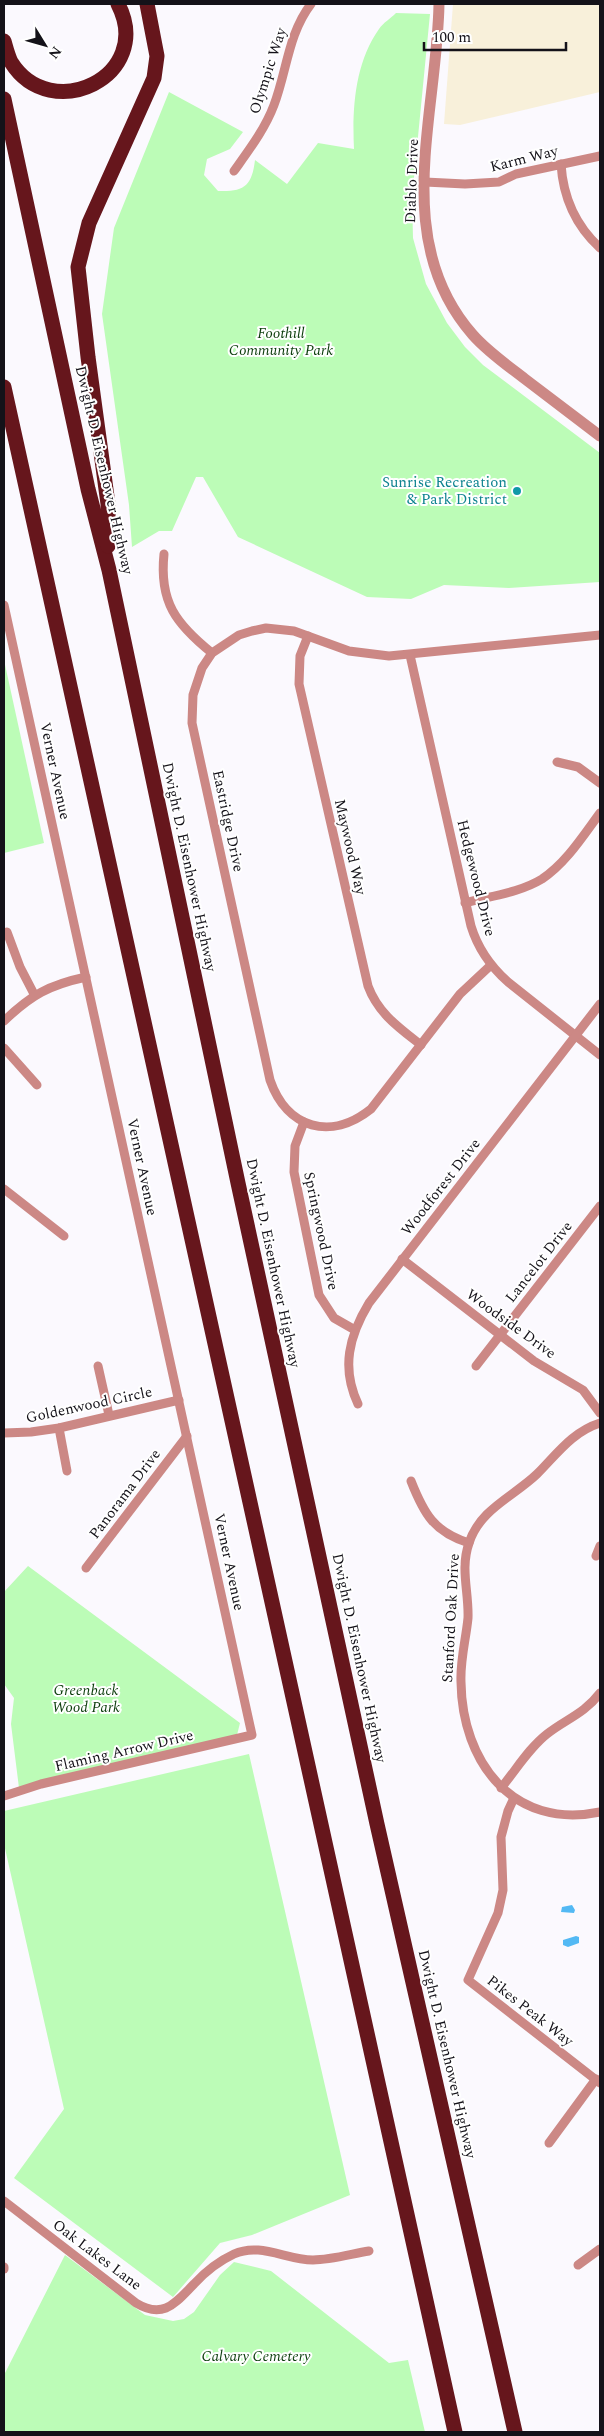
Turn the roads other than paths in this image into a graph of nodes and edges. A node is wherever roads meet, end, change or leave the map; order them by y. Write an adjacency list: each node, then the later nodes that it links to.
1 (118, 4): 5 (highway)
2 (147, 4): 17 (highway)
3 (311, 4): 9 (street, Olympic Way)
4 (439, 4): 10 (street, Diablo Drive)
5 (4, 41)
6 (4, 99): 17 (highway, Dwight D. Eisenhower Highway)
7 (600, 156): 8 (street, Karm Way)
8 (561, 164): 10 (street, Karm Way); 11 (street)
9 (234, 171)
10 (425, 182): 15 (street, Diablo Drive)
11 (600, 248)
12 (4, 387): 14 (highway)
13 (4, 410): 14 (highway)
14 (14, 436): 73 (highway)
15 (600, 436)
16 (164, 554): 21 (street)
17 (109, 570): 74 (highway, Dwight D. Eisenhower Highway)
18 (4, 605): 29 (street, Verner Avenue)
19 (600, 635): 22 (street, Eastridge Drive)
20 (308, 636): 21 (street, Eastridge Drive); 22 (street, Eastridge Drive); 34 (street, Maywood Way)
21 (212, 653): 38 (street, Eastridge Drive)
22 (410, 655): 26 (street, Hedgewood Drive)
23 (557, 762): 24 (street)
24 (600, 783)
25 (600, 813): 26 (street)
26 (465, 903): 28 (street, Hedgewood Drive)
27 (7, 932): 30 (street)
28 (491, 965): 33 (street, Hedgewood Drive); 34 (street, Eastridge Drive)
29 (86, 977): 30 (street); 47 (street, Verner Avenue)
30 (34, 994): 32 (street)
31 (600, 1004): 33 (street, Woodforest Drive)
32 (4, 1021)
33 (576, 1036): 36 (street, Hedgewood Drive); 42 (street, Woodforest Drive)
34 (421, 1044): 38 (street, Eastridge Drive)
35 (4, 1048): 37 (street)
36 (600, 1055)
37 (38, 1085)
38 (304, 1122): 43 (street, Springwood Drive)
39 (4, 1189): 41 (street)
40 (599, 1209): 44 (street, Lancelot Drive)
41 (64, 1236)
42 (402, 1259): 43 (street, Woodforest Drive); 44 (street, Woodside Drive)
43 (355, 1330): 48 (street, Woodforest Drive)
44 (500, 1335): 46 (street, Lancelot Drive); 49 (street, Woodside Drive)
45 (98, 1366): 50 (street)
46 (476, 1366)
47 (179, 1400): 50 (street, Goldenwood Circle); 54 (street, Verner Avenue)
48 (358, 1404)
49 (600, 1413)
50 (109, 1414): 52 (street, Goldenwood Circle)
51 (600, 1423): 57 (street, Stanford Oak Drive)
52 (59, 1428): 53 (street, Goldenwood Circle); 55 (street)
53 (4, 1433)
54 (187, 1436): 60 (street, Panorama Drive); 62 (street, Verner Avenue)
55 (67, 1471)
56 (411, 1481): 57 (street)
57 (469, 1543): 63 (street, Stanford Oak Drive)
58 (600, 1546): 59 (street)
59 (596, 1556)
60 (86, 1568)
61 (600, 1693): 63 (street)
62 (252, 1735): 64 (street, Flaming Arrow Drive)
63 (501, 1788): 65 (street, Stanford Oak Drive)
64 (4, 1796)
65 (514, 1798): 66 (street, Stanford Oak Drive); 67 (street, Pikes Peak Way)
66 (600, 1812)
67 (598, 2081): 68 (street)
68 (549, 2143)
69 (4, 2201): 71 (street, Oak Lakes Lane)
70 (600, 2249): 72 (street)
71 (369, 2251)
72 (578, 2265)
73 (455, 2432)
74 (515, 2432)

